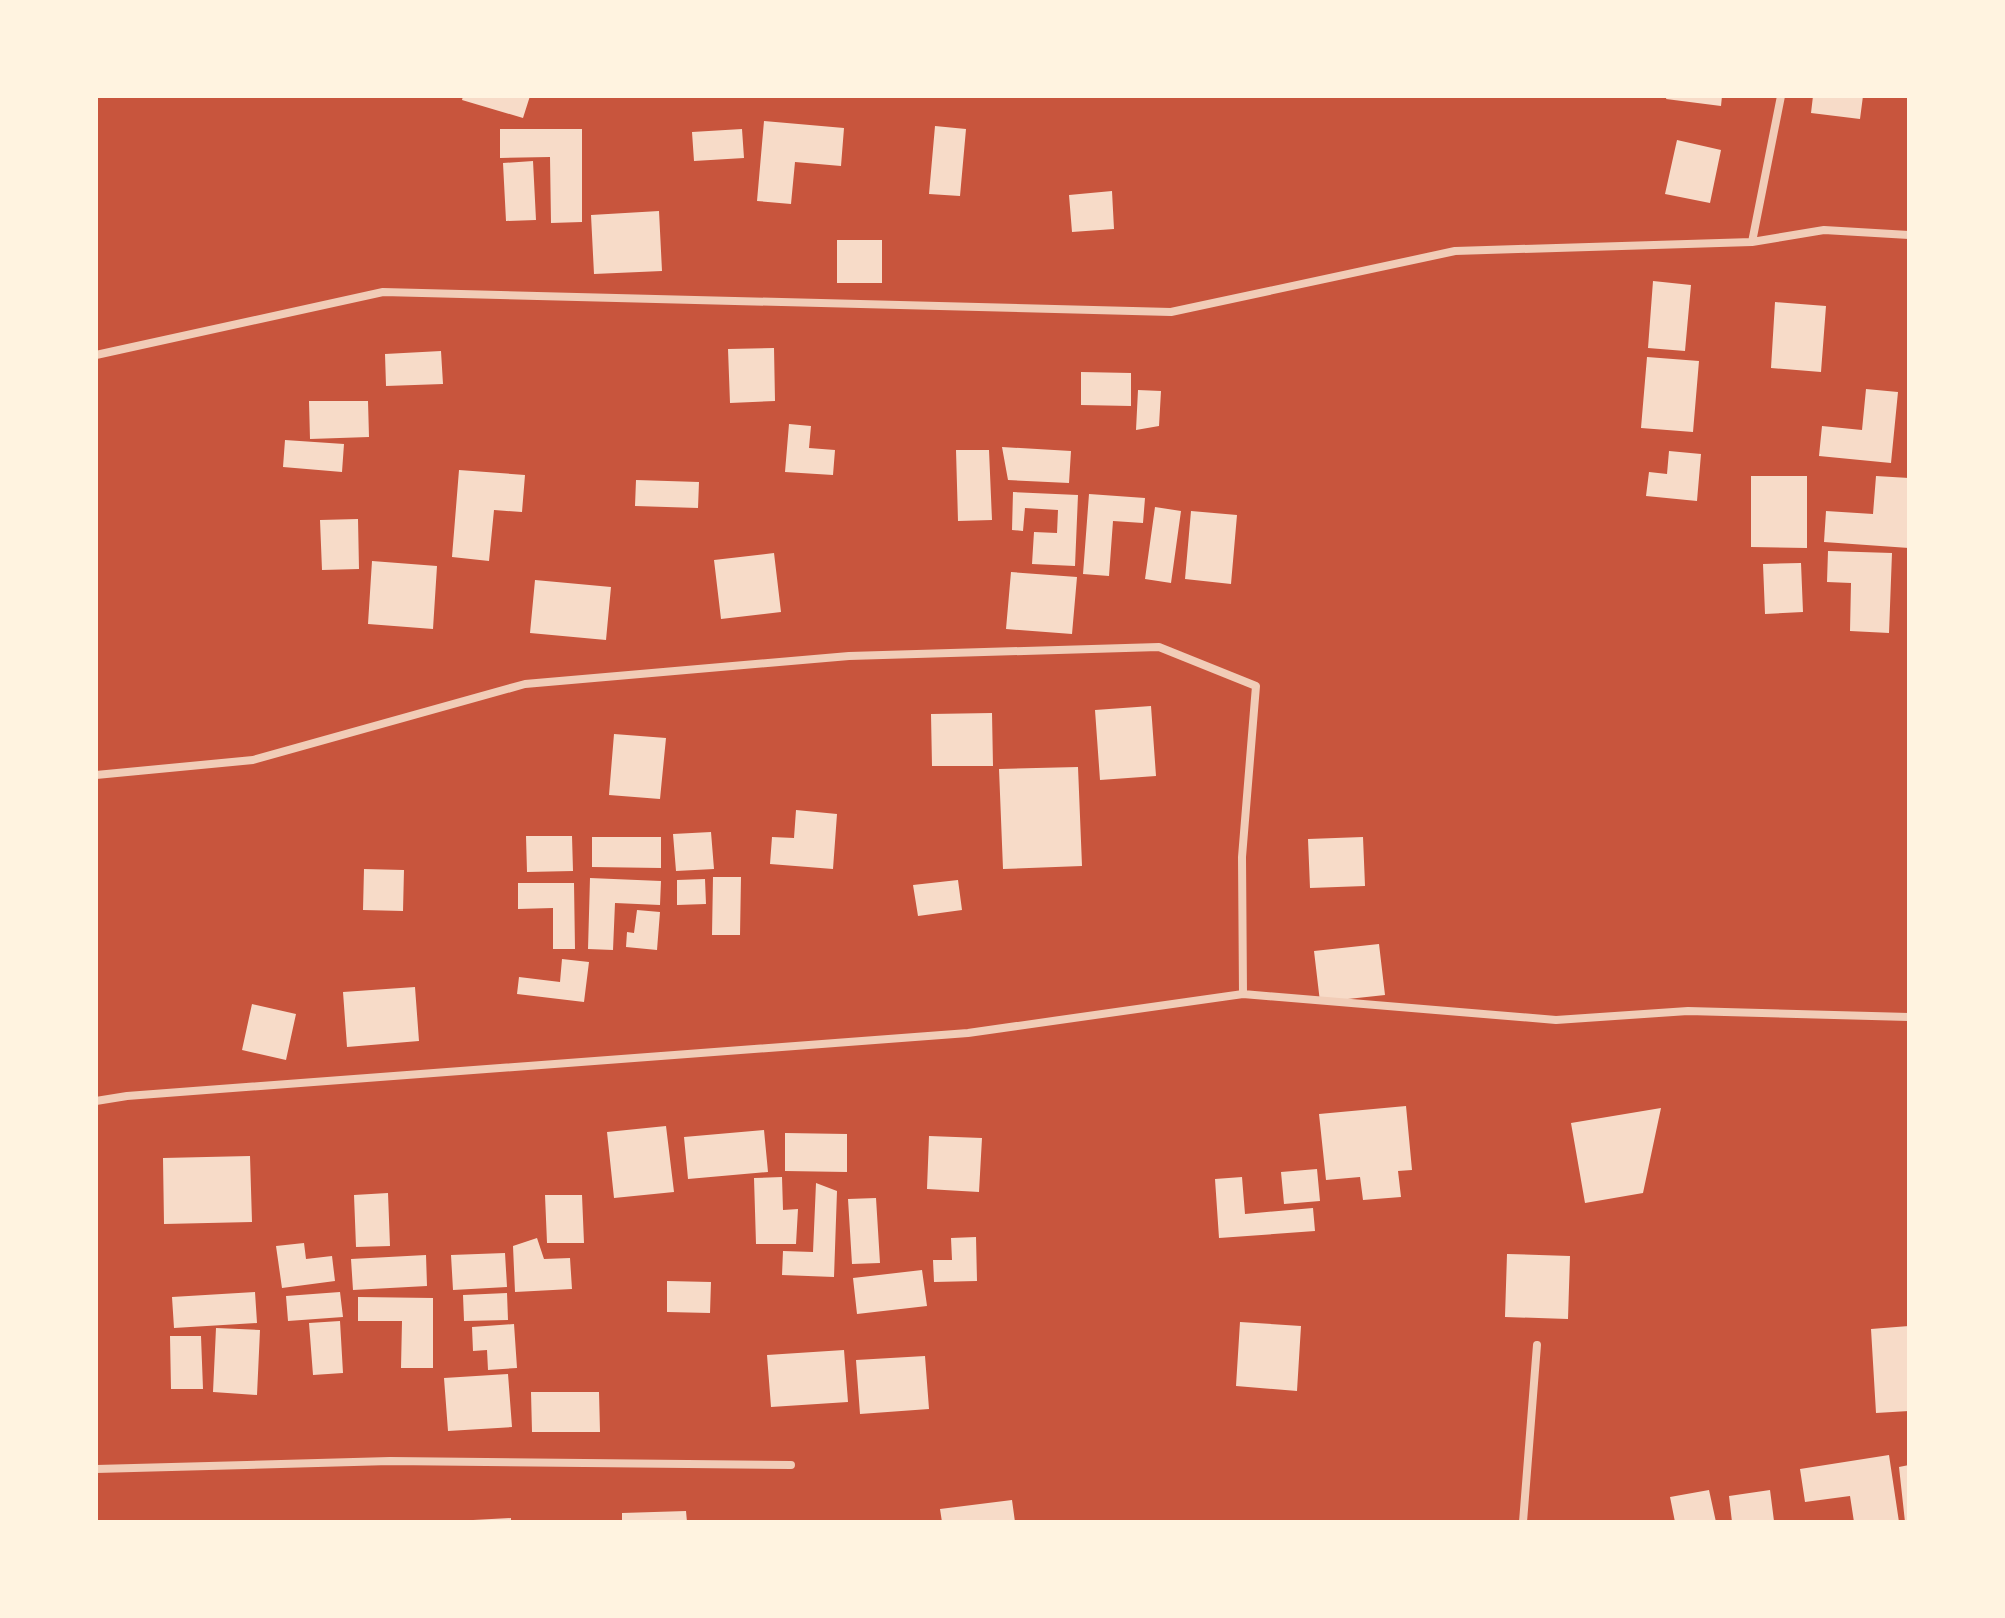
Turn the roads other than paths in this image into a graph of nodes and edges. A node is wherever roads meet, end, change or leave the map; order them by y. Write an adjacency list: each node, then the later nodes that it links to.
1 (1781, 96): 3 (street)
2 (1909, 235): 3 (street)
3 (1752, 242): 4 (street)
4 (96, 355)
5 (96, 775): 6 (street)
6 (1243, 994): 7 (street); 8 (street)
7 (1909, 1017)
8 (96, 1101)
9 (1537, 1345): 12 (street)
10 (791, 1465): 11 (street)
11 (96, 1469)
12 (1523, 1522)

